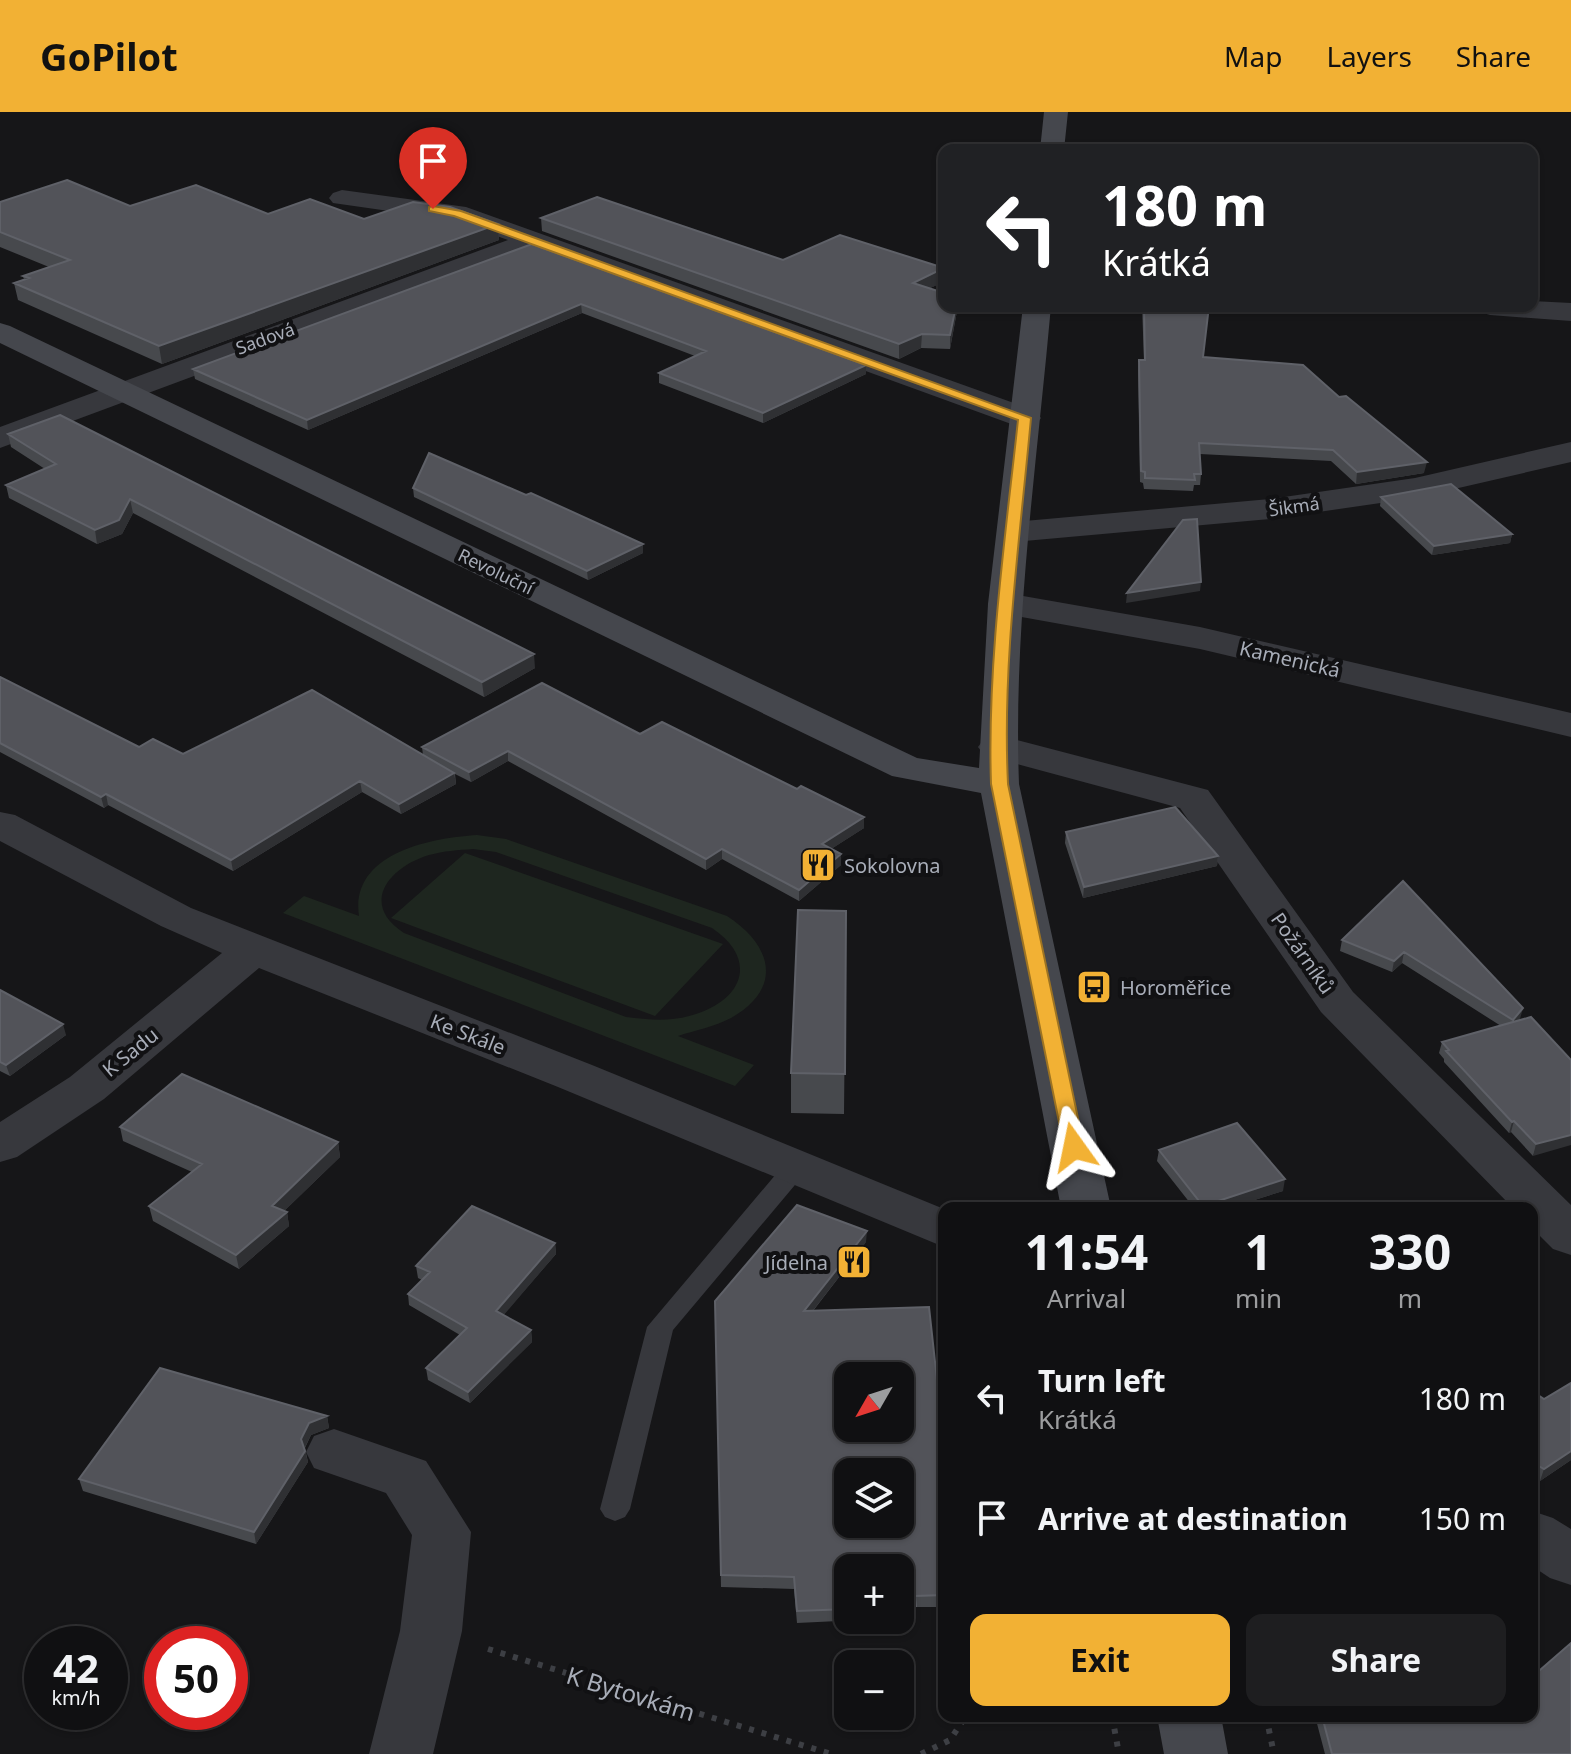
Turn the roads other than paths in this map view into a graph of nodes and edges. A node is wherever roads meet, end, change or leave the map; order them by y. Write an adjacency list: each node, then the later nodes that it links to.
1 (1056, 112): 2 (main road)
2 (1053, 144)
3 (342, 198): 4 (street)
4 (531, 241): 9 (street, Sadová); 10 (street)
5 (1538, 310): 7 (street)
6 (1036, 312): 10 (main road)
7 (1571, 312)
8 (0, 332): 9 (main road, Revoluční)
9 (122, 391): 11 (street, Sadová); 16 (main road, Revoluční)
10 (1025, 418): 13 (main road)
11 (0, 438)
12 (1571, 452): 13 (street, Šikmá)
13 (1014, 532): 14 (main road)
14 (1006, 604): 15 (street, Kamenická); 16 (main road)
15 (1571, 725)
16 (999, 766): 21 (main road); 22 (street, Požárníků)
17 (0, 824): 18 (street, Ke Skále)
18 (253, 950): 19 (street, K Sadu); 20 (street, Ke Skále)
19 (0, 1145)
20 (796, 1167): 24 (street, Ke Skále); 27 (lane)
21 (1085, 1202)
22 (1537, 1202)
23 (1538, 1203): 25 (street, Požárníků)
24 (938, 1226)
25 (1571, 1236)
26 (334, 1452): 31 (street)
27 (615, 1509)
28 (1538, 1539): 29 (street)
29 (1571, 1560)
30 (1190, 1722): 32 (main road)
31 (401, 1754)
32 (1196, 1754)

